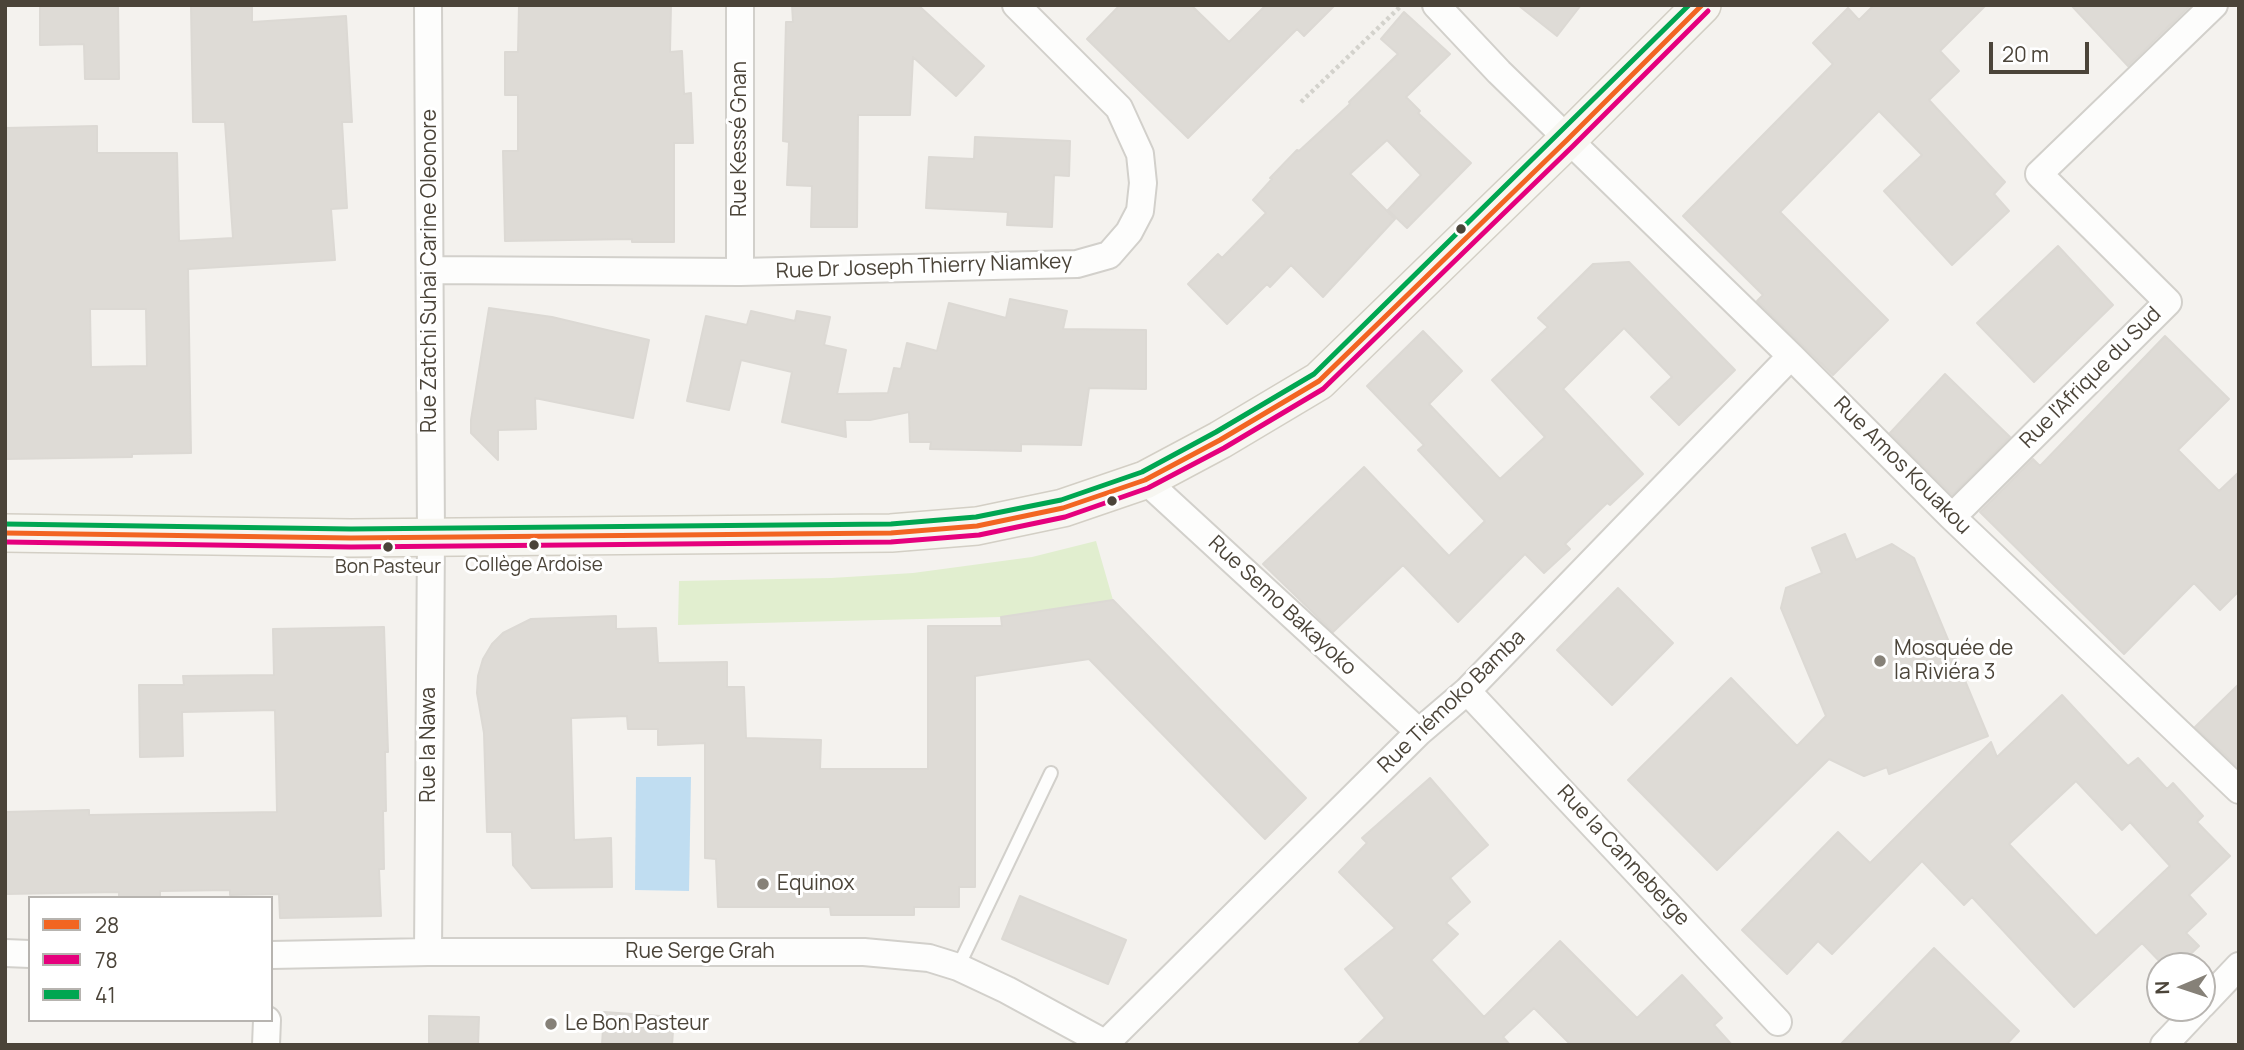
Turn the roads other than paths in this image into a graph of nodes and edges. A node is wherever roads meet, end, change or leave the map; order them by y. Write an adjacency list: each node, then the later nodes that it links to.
1 (428, 5): 8 (street, Rue Zatchi Suhai Carine Oleonore)
2 (740, 5): 9 (street, Rue Kessé Gnan)
3 (1016, 5): 9 (street, Rue Dr Joseph Thierry Niamkey)
4 (1436, 5): 7 (street, Rue Amos Kouakou)
5 (1702, 5): 7 (main road)
6 (2214, 5): 12 (street, Rue l'Afrique du Sud)
7 (1567, 140): 10 (street, Rue Amos Kouakou); 11 (main road)
8 (431, 270): 9 (street, Rue Dr Joseph Thierry Niamkey); 14 (street, Rue Zatchi Suhai Carine Oleonore)
9 (740, 272)
10 (1791, 355): 12 (street, Rue Amos Kouakou); 15 (street, Rue Tiémoko Bamba)
11 (1144, 480): 14 (main road); 16 (street, Rue Semo Bakayoko)
12 (1952, 517): 18 (street, Rue Amos Kouakou)
13 (5, 533): 14 (main road)
14 (431, 537): 19 (street, Rue la Nawa)
15 (1467, 691): 16 (street, Rue Tiémoko Bamba); 27 (street, Rue la Canneberge)
16 (1419, 732): 29 (street, Rue Tiémoko Bamba)
17 (1051, 773): 24 (lane)
18 (2239, 790)
19 (428, 952): 22 (street, Rue Serge Grah); 24 (street, Rue Serge Grah)
20 (5, 953): 21 (street)
21 (28, 954)
22 (273, 955)
23 (2239, 966): 25 (street)
24 (958, 967): 29 (street, Rue Serge Grah)
25 (2216, 990)
26 (267, 1022): 30 (street)
27 (1778, 1022)
28 (2185, 1022): 31 (street)
29 (1107, 1044)
30 (266, 1045)
31 (2164, 1045)

